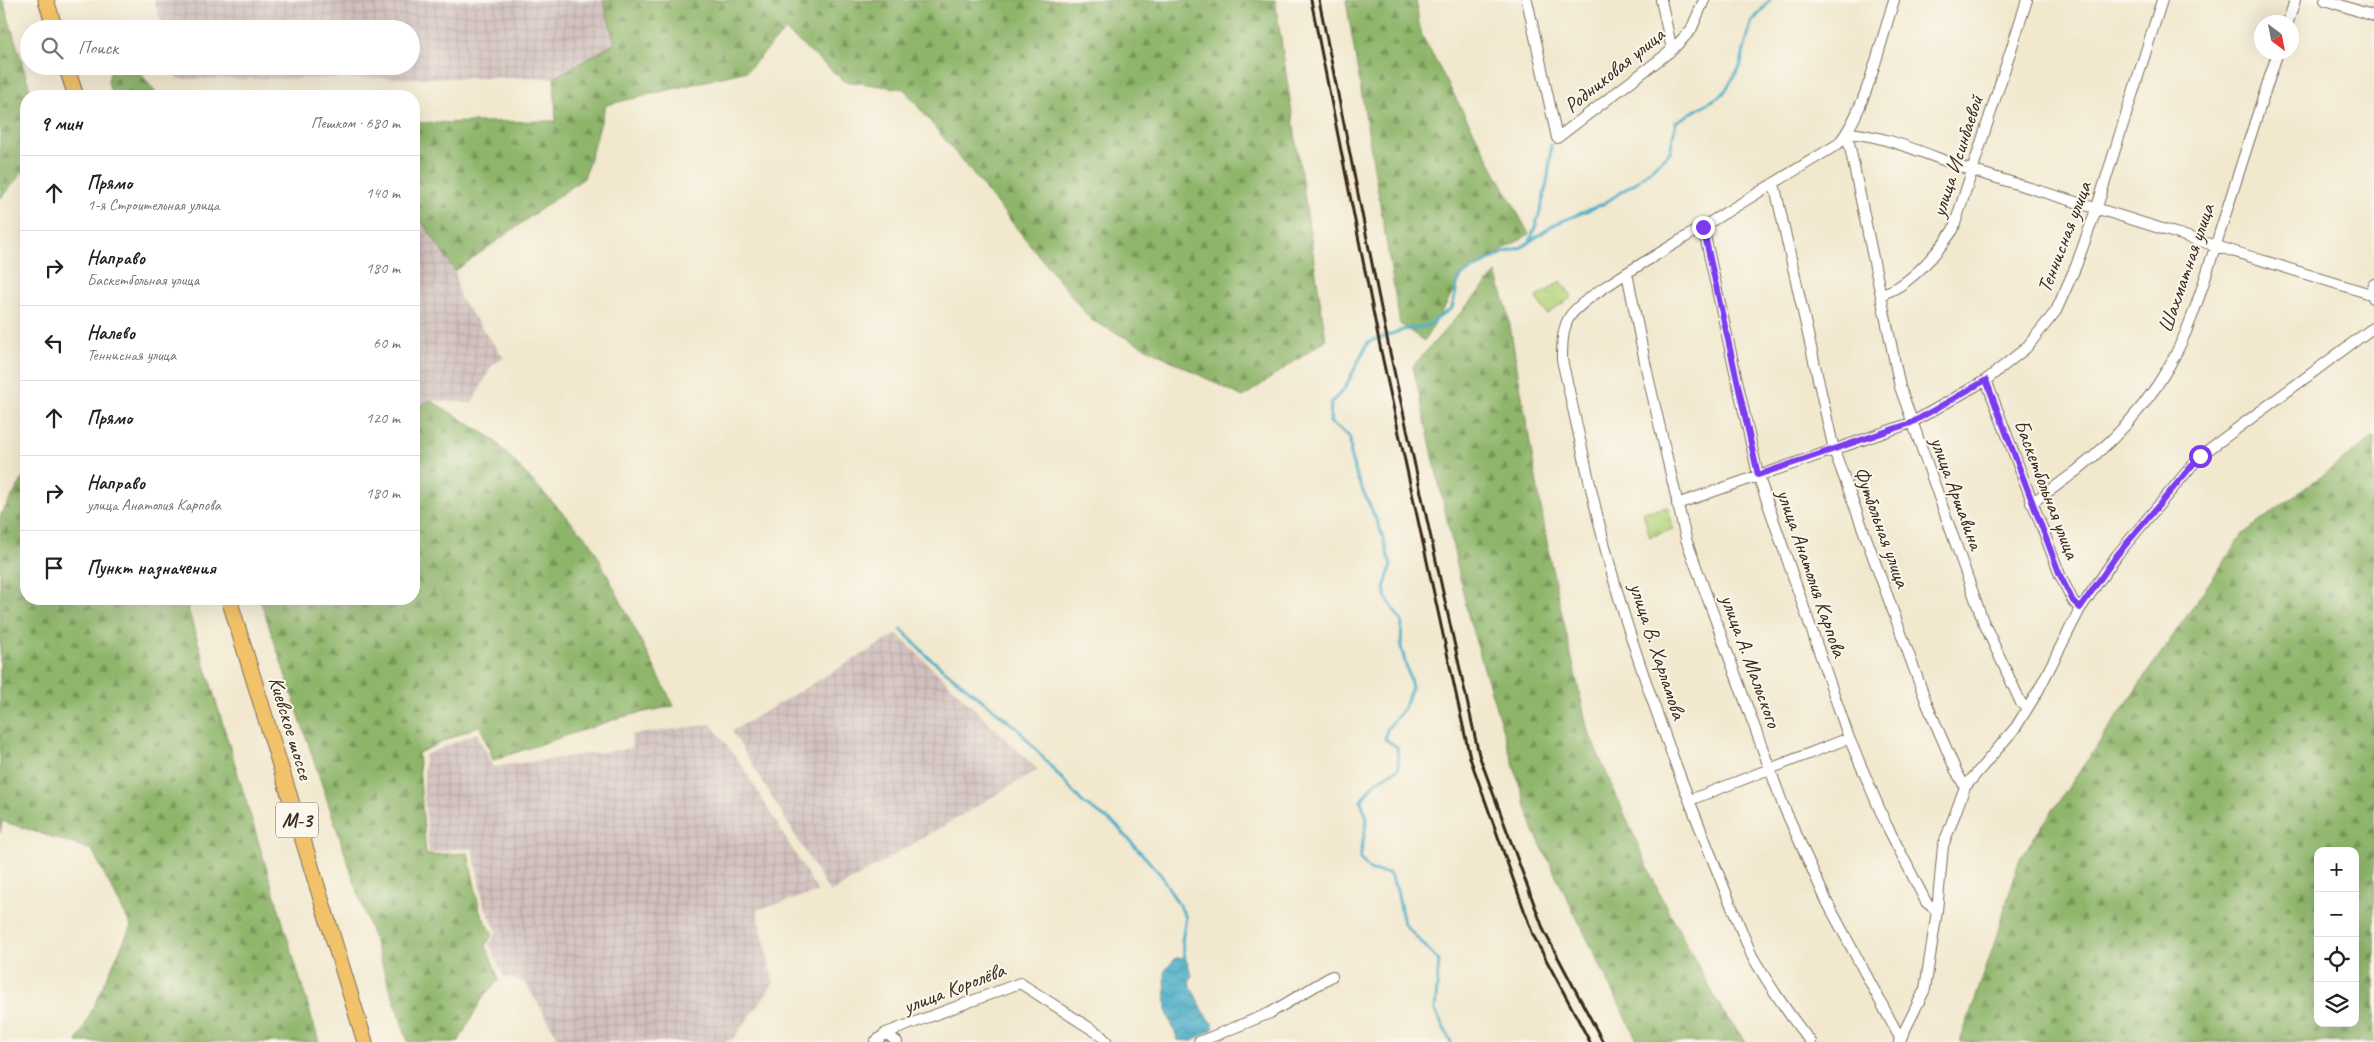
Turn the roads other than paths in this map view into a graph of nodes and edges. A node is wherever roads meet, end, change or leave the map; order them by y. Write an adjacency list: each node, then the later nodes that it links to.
1 (46, 0): 12 (highway)
2 (1528, 0): 13 (street, Родниковая улица)
3 (1661, 0): 13 (street)
4 (1704, 0): 13 (street, Родниковая улица)
5 (1894, 0): 17 (street)
6 (2027, 0): 18 (street, улица Исинбаевой)
7 (2162, 0): 20 (street, Теннисная улица)
8 (2295, 0): 10 (street)
9 (2325, 0): 11 (street)
10 (2290, 15)
11 (2374, 16)
12 (52, 20)
13 (1672, 50)
14 (2275, 60): 22 (street, Шахматная улица)
15 (69, 75): 16 (highway)
16 (74, 90)
17 (1847, 133): 18 (street); 19 (street, улица В. Харламова); 25 (street, улица Аршавина)
18 (1973, 171): 20 (street); 25 (street, улица Исинбаевой)
19 (1774, 183): 21 (street, улица В. Харламова); 29 (street, Футбольная улица)
20 (2097, 207): 22 (street); 27 (street, Теннисная улица)
21 (1703, 227): 23 (street, улица В. Харламова); 30 (street, улица Анатолия Карпова)
22 (2215, 246): 24 (street); 31 (street, Шахматная улица)
23 (1627, 273): 32 (street, улица А. Мальского); 39 (street, улица В. Харламова)
24 (2373, 293)
25 (1881, 294): 28 (street, улица Аршавина)
26 (2374, 327): 34 (street)
27 (1986, 380): 28 (street, Теннисная улица); 31 (street, Баскетбольная улица)
28 (1911, 423): 29 (street, Теннисная улица); 35 (street, улица Аршавина)
29 (1834, 450): 30 (street, Теннисная улица); 38 (street, Футбольная улица)
30 (1758, 475): 32 (street, Теннисная улица); 36 (street, улица Анатолия Карпова)
31 (2031, 502): 34 (street, Баскетбольная улица)
32 (1677, 504): 37 (street, улица А. Мальского)
33 (232, 605): 44 (highway, Киевское шоссе / М-3)
34 (2080, 608): 35 (street)
35 (2027, 708): 38 (street)
36 (1849, 738): 37 (street); 40 (street, улица Анатолия Карпова)
37 (1770, 767): 39 (street); 43 (street, улица А. Мальского)
38 (1965, 787): 40 (street)
39 (1690, 800): 49 (street, улица В. Харламова)
40 (1936, 911): 43 (street)
41 (1332, 976): 48 (street)
42 (886, 1033): 45 (street); 46 (street); 47 (street, улица Королёва)
43 (1900, 1041)
44 (365, 1042)
45 (875, 1042)
46 (897, 1042)
47 (1107, 1042)
48 (1199, 1042)
49 (1811, 1042)

